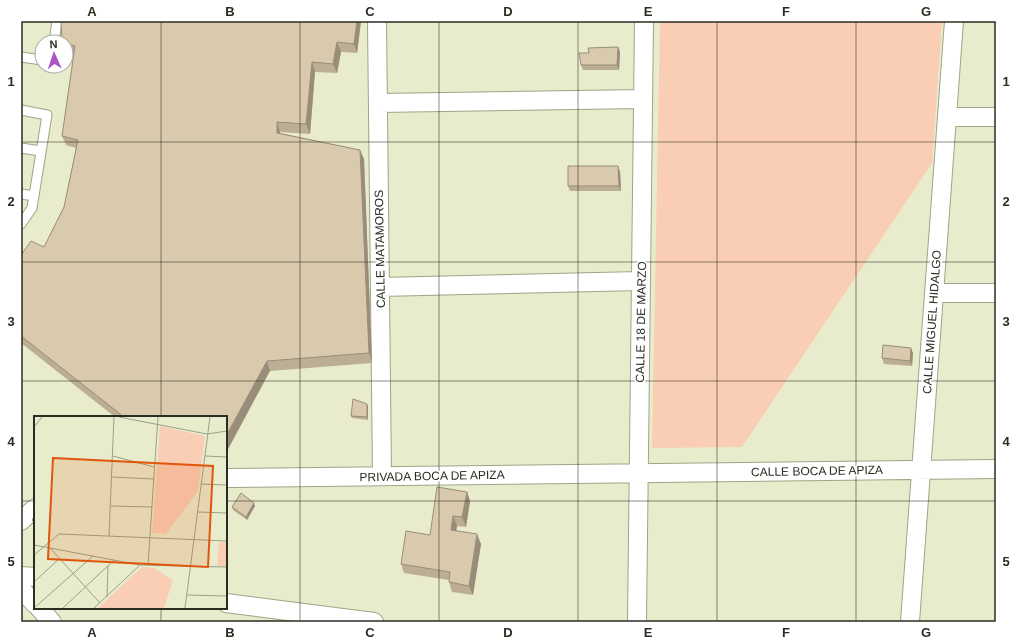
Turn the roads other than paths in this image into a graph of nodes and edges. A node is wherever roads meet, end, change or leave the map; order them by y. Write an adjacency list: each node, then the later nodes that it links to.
1 (57, 21): 5 (lane)
2 (377, 21): 9 (street, CALLE MATAMOROS)
3 (954, 21): 11 (street, CALLE MIGUEL HIDALGO)
4 (641, 22): 8 (street, CALLE 18 DE MARZO)
5 (55, 34)
6 (21, 56): 7 (lane)
7 (34, 58)
8 (643, 99): 9 (street); 18 (street, CALLE 18 DE MARZO)
9 (378, 103): 19 (street, CALLE MATAMOROS)
10 (21, 110): 14 (lane)
11 (947, 117): 12 (street); 20 (street, CALLE MIGUEL HIDALGO)
12 (996, 117)
13 (21, 148): 14 (lane)
14 (41, 151): 16 (lane)
15 (21, 194): 16 (lane)
16 (34, 196): 17 (lane)
17 (21, 224)
18 (641, 281): 19 (street); 24 (street, CALLE 18 DE MARZO)
19 (380, 287): 25 (street, CALLE MATAMOROS)
20 (934, 293): 21 (street); 23 (street, CALLE MIGUEL HIDALGO)
21 (996, 293)
22 (996, 469): 23 (street, CALLE BOCA DE APIZA)
23 (921, 470): 24 (street, CALLE BOCA DE APIZA); 39 (street, CALLE MIGUEL HIDALGO)
24 (639, 473): 25 (street, PRIVADA BOCA DE APIZA); 38 (street, CALLE 18 DE MARZO)
25 (382, 476): 26 (street, PRIVADA BOCA DE APIZA)
26 (227, 478)
27 (34, 509): 28 (street)
28 (21, 522)
29 (21, 576): 30 (street)
30 (34, 578)
31 (21, 589): 32 (street)
32 (34, 603)
33 (227, 603): 35 (street)
34 (40, 609): 36 (street)
35 (277, 616): 37 (street)
36 (52, 622)
37 (374, 622)
38 (637, 622)
39 (910, 622)

